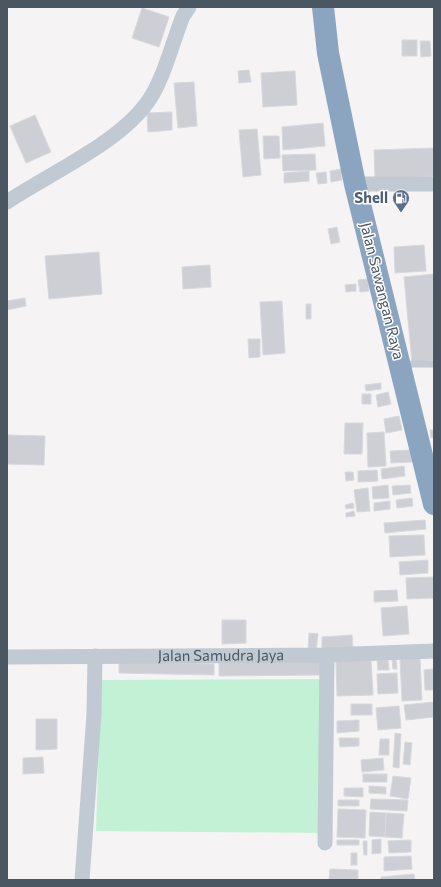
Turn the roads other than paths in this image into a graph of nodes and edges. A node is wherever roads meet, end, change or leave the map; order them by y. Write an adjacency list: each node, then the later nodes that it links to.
1 (189, 7): 5 (street)
2 (323, 7): 3 (highway, Jalan Sawangan Raya)
3 (355, 184): 4 (street); 6 (highway, Jalan Sawangan Raya)
4 (434, 184)
5 (7, 202)
6 (401, 364): 7 (lane); 8 (highway, Jalan Sawangan Raya)
7 (434, 364)
8 (434, 504)
9 (434, 651): 10 (street, Jalan Samudra Jaya)
10 (327, 655): 12 (street, Jalan Samudra Jaya); 13 (street)
11 (7, 656): 12 (street, Jalan Samudra Jaya)
12 (95, 656): 14 (street)
13 (325, 843)
14 (82, 880)

